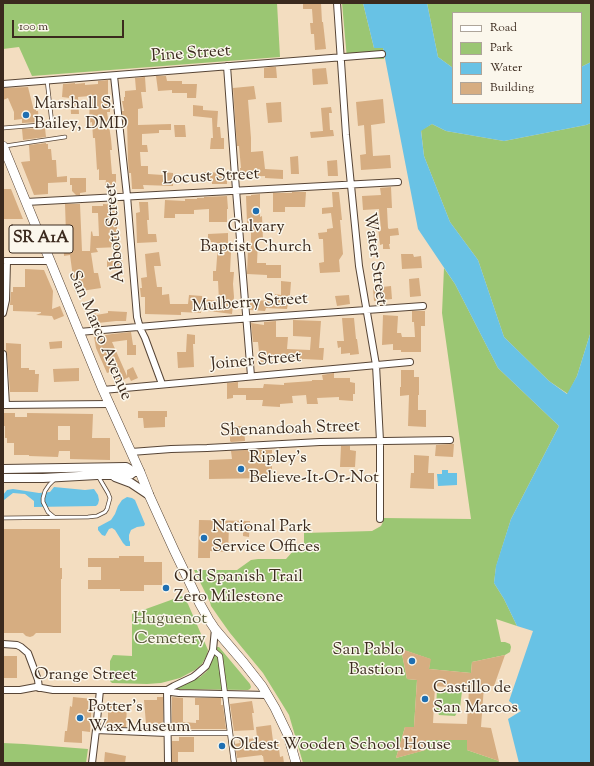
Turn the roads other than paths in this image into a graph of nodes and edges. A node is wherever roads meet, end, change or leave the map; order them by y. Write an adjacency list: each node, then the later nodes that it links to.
1 (337, 3): 3 (street, Water Street)
2 (382, 54): 3 (street, Pine Street)
3 (340, 57): 4 (street, Pine Street); 12 (street, Water Street)
4 (227, 66): 5 (street, Pine Street); 13 (street)
5 (114, 76): 6 (street, Pine Street); 14 (street, Abbott Street)
6 (47, 80): 7 (street, Pine Street); 8 (lane)
7 (3, 84)
8 (3, 128)
9 (65, 137): 10 (lane)
10 (3, 148): 15 (main road, San Marco Avenue / SR A1A)
11 (398, 182): 12 (street, Locust Street)
12 (350, 184): 13 (street, Locust Street); 19 (street, Water Street)
13 (236, 190): 14 (street, Locust Street); 21 (street)
14 (127, 196): 15 (street, Locust Street); 22 (street, Abbott Street)
15 (26, 202): 17 (main road, San Marco Avenue / SR A1A)
16 (5, 261): 17 (street); 20 (street)
17 (50, 261): 23 (main road, San Marco Avenue / SR A1A)
18 (423, 306): 19 (street, Mulberry Street)
19 (366, 309): 21 (street, Mulberry Street); 26 (street, Water Street)
20 (3, 313)
21 (247, 318): 22 (street, Mulberry Street); 27 (street)
22 (140, 328): 23 (street, Mulberry Street); 28 (street, Abbott Street)
23 (79, 332): 29 (main road, San Marco Avenue / SR A1A)
24 (3, 354): 31 (street)
25 (410, 362): 26 (street, Joiner Street)
26 (376, 365): 27 (street, Joiner Street); 33 (street, Water Street)
27 (251, 376): 28 (street, Joiner Street)
28 (162, 384): 29 (street, Joiner Street)
29 (103, 390): 30 (main road, San Marco Avenue / SR A1A)
30 (110, 404): 31 (street); 34 (main road, San Marco Avenue / SR A1A)
31 (5, 405)
32 (450, 440): 33 (street, Shenandoah Street)
33 (380, 441): 34 (street, Shenandoah Street); 44 (street, Water Street)
34 (131, 452): 36 (main road, San Marco Avenue / SR A1A)
35 (3, 469): 36 (main road)
36 (137, 472): 38 (main road); 41 (main road, SR A1A)
37 (97, 475): 38 (main road); 39 (main road); 43 (lane)
38 (106, 475): 41 (main road)
39 (56, 477): 40 (main road); 43 (lane)
40 (3, 478)
41 (149, 495): 45 (main road, SR A1A)
42 (3, 518): 43 (lane)
43 (55, 518)
44 (380, 519)
45 (215, 629): 47 (street, Orange Street); 53 (main road, SR A1A)
46 (3, 644): 48 (street)
47 (212, 650): 51 (street, Orange Street); 52 (street)
48 (39, 688): 49 (street, Orange Street); 50 (street, Orange Street)
49 (3, 690)
50 (100, 690): 51 (street, Orange Street); 54 (street)
51 (167, 690): 52 (street, Orange Street); 55 (street)
52 (225, 694): 53 (street, Orange Street); 56 (street)
53 (267, 695): 60 (main road, SR A1A)
54 (96, 730): 55 (street); 57 (street)
55 (167, 733): 56 (street); 58 (street)
56 (230, 733): 59 (street)
57 (92, 763)
58 (168, 763)
59 (234, 763)
60 (296, 763)

